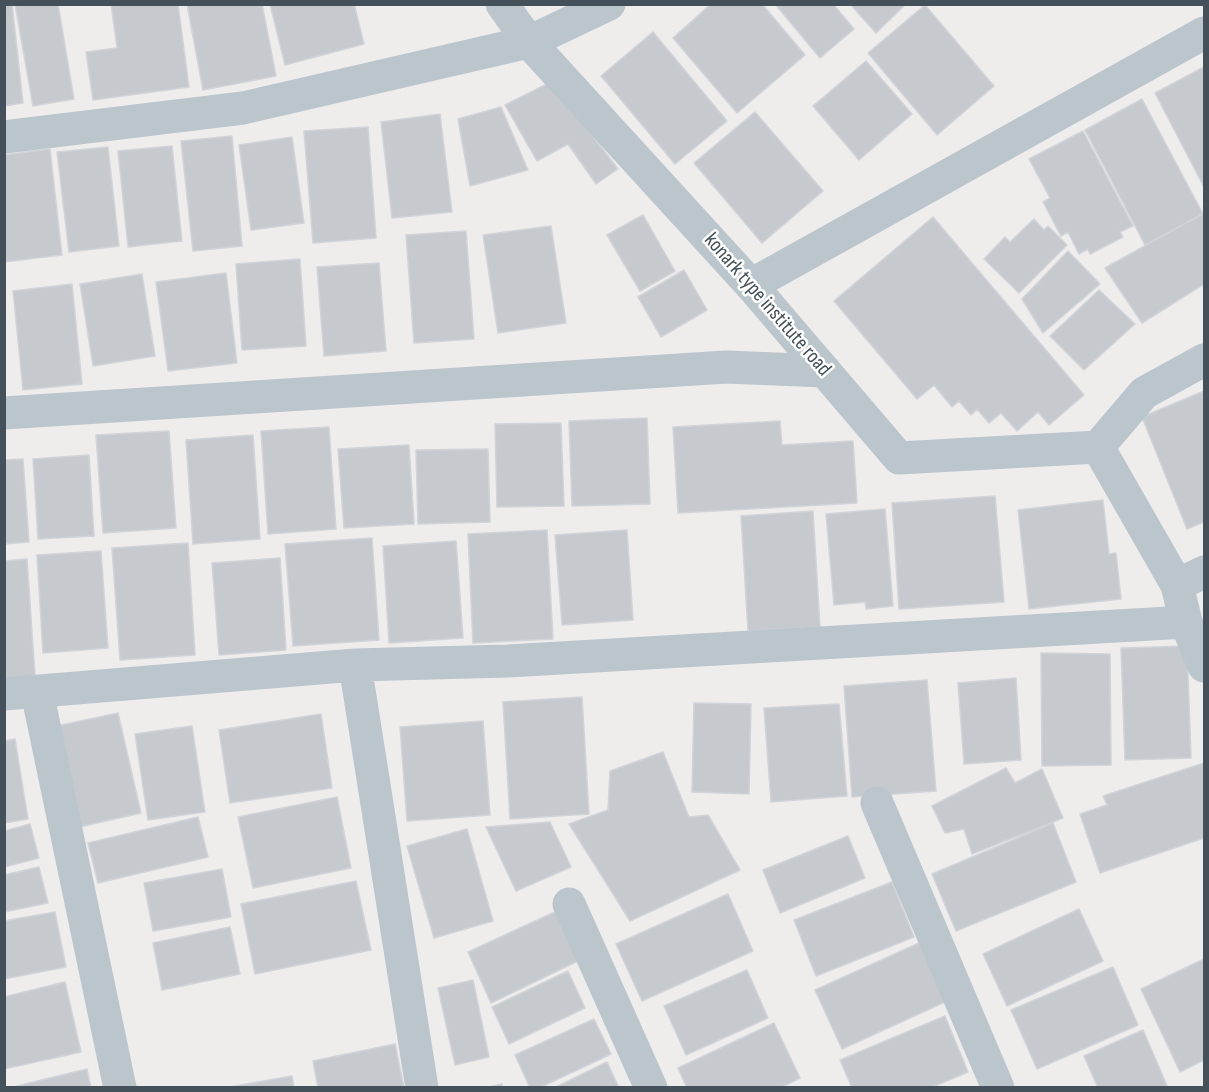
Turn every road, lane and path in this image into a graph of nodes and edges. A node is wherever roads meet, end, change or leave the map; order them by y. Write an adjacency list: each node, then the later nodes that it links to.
1 (502, 4): 4 (street, konark type institute road)
2 (609, 4): 4 (street)
3 (1204, 33): 6 (street)
4 (529, 42): 5 (street); 6 (street, konark type institute road)
5 (4, 137)
6 (751, 285): 8 (street, konark type institute road)
7 (1204, 360): 10 (street)
8 (825, 371): 9 (street); 10 (street, konark type institute road)
9 (4, 413)
10 (1098, 447): 11 (street)
11 (1191, 578): 12 (street)
12 (1186, 622): 13 (street); 14 (street)
13 (355, 666): 15 (street); 20 (street)
14 (1204, 666)
15 (37, 692): 16 (street); 19 (street)
16 (4, 694)
17 (877, 803): 22 (street)
18 (569, 904): 21 (street)
19 (120, 1088)
20 (422, 1088)
21 (651, 1088)
22 (998, 1088)

